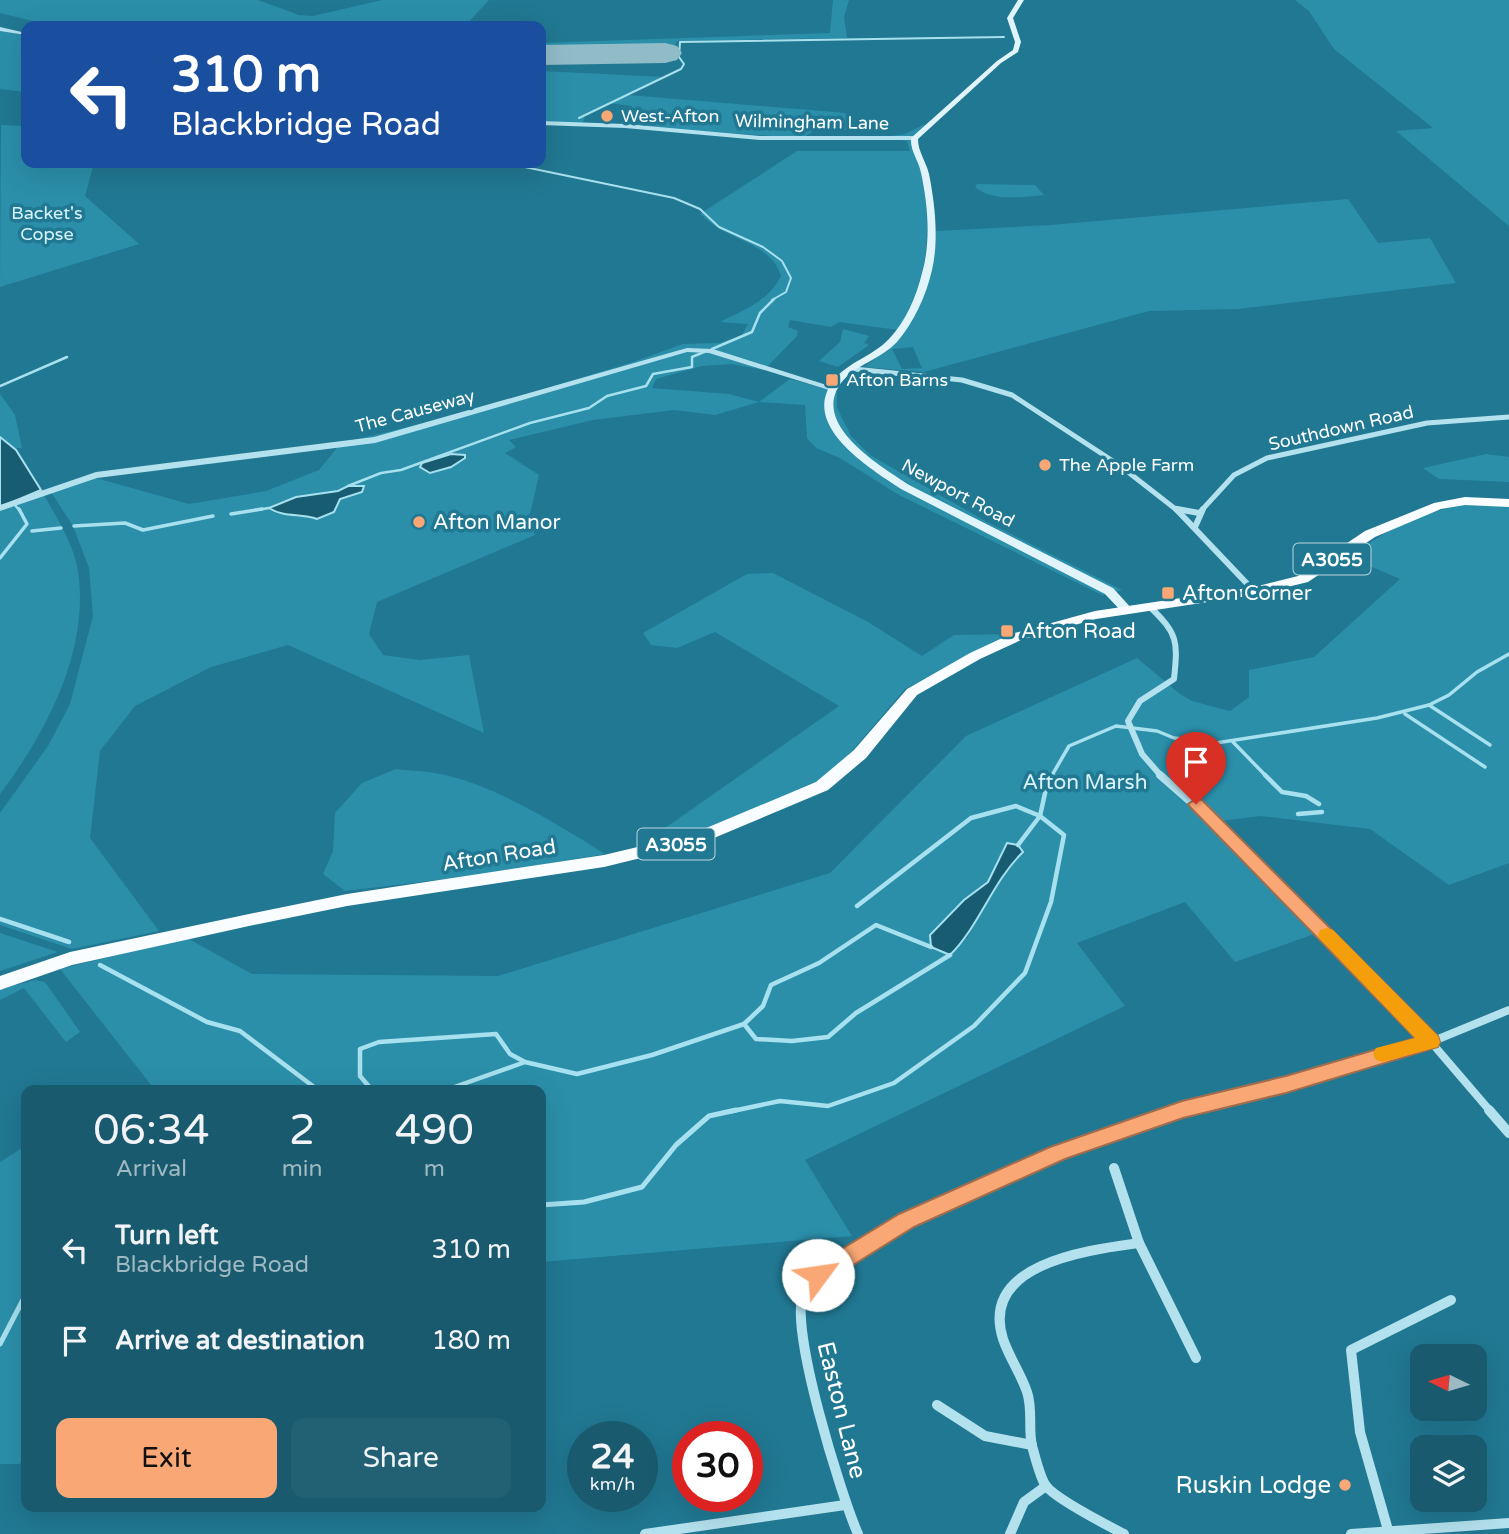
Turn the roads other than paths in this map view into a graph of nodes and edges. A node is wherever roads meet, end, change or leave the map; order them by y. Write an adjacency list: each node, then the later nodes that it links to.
1 (1021, 0): 5 (main road)
2 (0, 29): 3 (street)
3 (21, 33)
4 (546, 123): 5 (street, Wilmingham Lane)
5 (915, 138): 6 (main road)
6 (854, 369): 7 (main road); 11 (street)
7 (832, 388): 10 (street, The Causeway); 16 (main road, Newport Road)
8 (1509, 417): 12 (street, Southdown Road)
9 (1509, 503): 14 (main road, Afton Road / A3055)
10 (2, 508)
11 (1176, 509): 12 (street); 13 (street)
12 (1199, 513): 13 (street, Southdown Road)
13 (1195, 527): 14 (street)
14 (1254, 591): 15 (main road, Afton Road / A3055)
15 (1150, 607): 16 (main road, Afton Road / A3055); 19 (street)
16 (1127, 610): 17 (main road, Afton Road / A3055)
17 (0, 983)
18 (1509, 1010): 19 (street, Easton Lane)
19 (1431, 1042): 20 (street); 28 (street, Easton Lane)
20 (1509, 1133)
21 (1114, 1168): 22 (street)
22 (1139, 1243): 24 (street); 26 (street)
23 (1451, 1300): 30 (street)
24 (1196, 1358)
25 (937, 1405): 26 (street)
26 (1032, 1445): 27 (street)
27 (1046, 1486): 33 (street); 34 (street)
28 (845, 1506): 31 (street); 32 (street, Easton Lane)
29 (1509, 1523): 30 (street)
30 (1388, 1530): 35 (street)
31 (645, 1534)
32 (858, 1534)
33 (1010, 1534)
34 (1124, 1534)
35 (1351, 1534)

